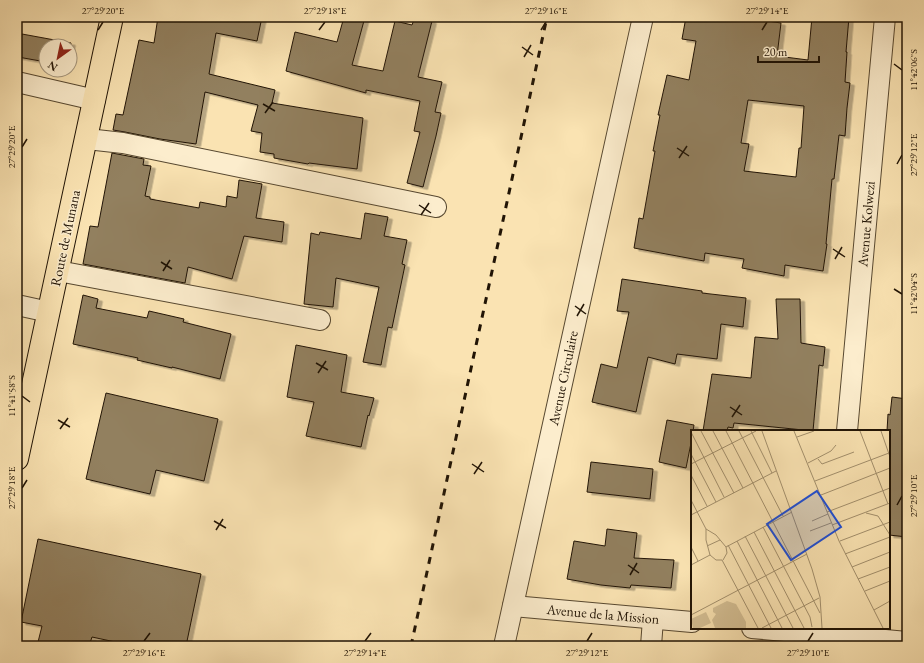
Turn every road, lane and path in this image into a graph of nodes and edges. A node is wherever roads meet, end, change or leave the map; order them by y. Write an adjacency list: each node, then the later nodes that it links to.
1 (112, 17): 5 (main road, Route de Munana)
2 (643, 17): 14 (street, Avenue Circulaire)
3 (885, 17): 12 (street, Avenue Kolwezi)
4 (17, 82): 5 (street)
5 (95, 100): 6 (main road, Route de Munana)
6 (86, 139): 7 (street); 8 (main road, Route de Munana)
7 (436, 206)
8 (58, 271): 10 (main road, Route de Munana); 11 (street)
9 (17, 305): 10 (street)
10 (49, 312): 13 (main road, Route de Munana)
11 (320, 320)
12 (847, 430)
13 (17, 459)
14 (513, 606): 15 (street, Avenue de la Mission); 20 (street, Avenue Circulaire)
15 (654, 619): 16 (street, Avenue de la Mission); 21 (street)
16 (691, 622)
17 (762, 629): 18 (street)
18 (828, 636): 19 (street)
19 (907, 642)
20 (504, 646)
21 (651, 646)

